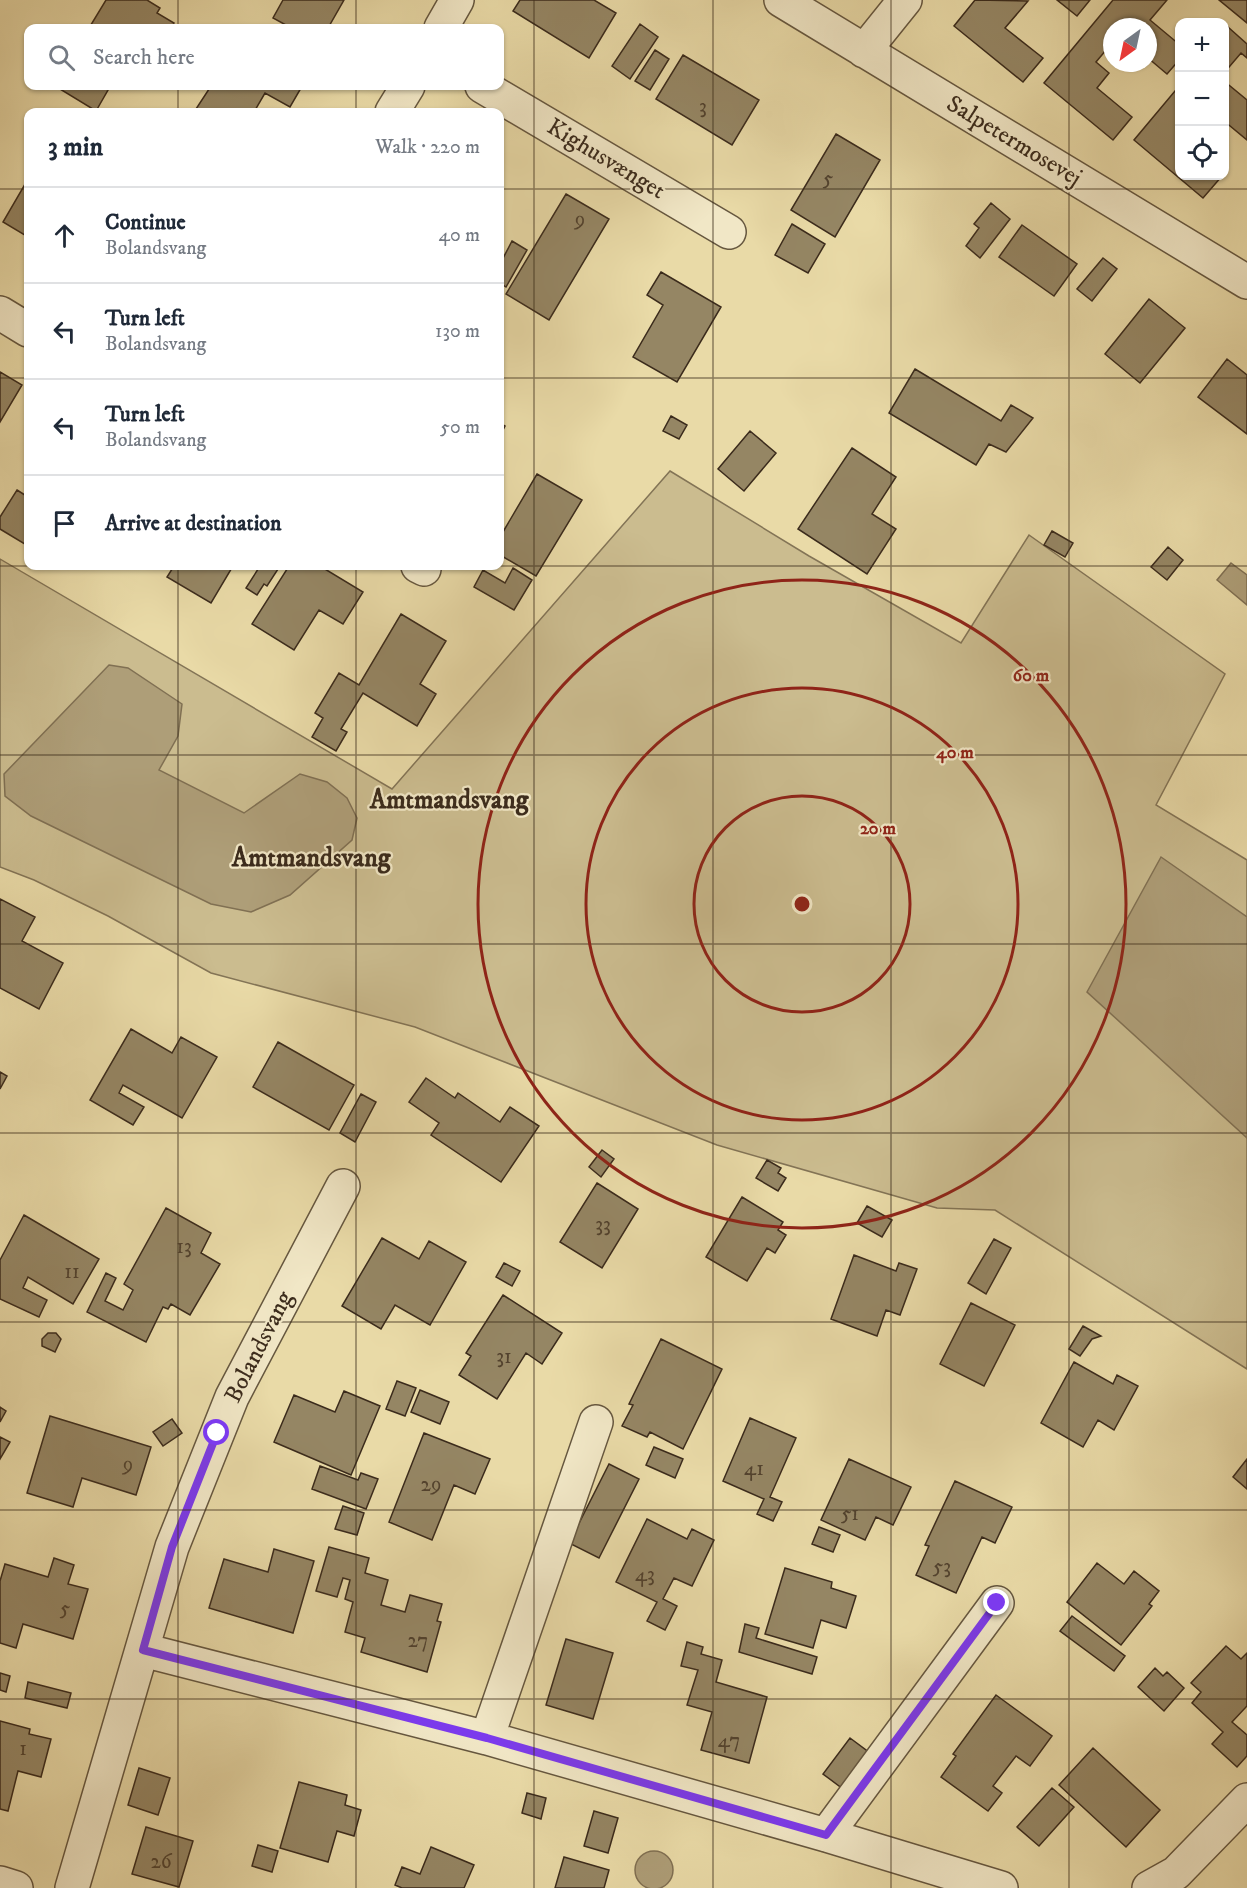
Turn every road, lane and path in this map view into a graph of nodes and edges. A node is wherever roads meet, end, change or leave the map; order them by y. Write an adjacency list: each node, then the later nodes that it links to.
1 (457, 0): 4 (street)
2 (781, 0): 5 (street, Salpetermosevej)
3 (905, 0): 5 (street)
4 (443, 24)
5 (864, 51): 10 (street, Salpetermosevej)
6 (406, 90): 8 (street)
7 (489, 90): 9 (street, Kighusvænget)
8 (394, 108)
9 (729, 231)
10 (1247, 282)
11 (0, 313): 12 (street)
12 (24, 328)
13 (343, 1186): 16 (street, Bolandsvang)
14 (596, 1422): 17 (street)
15 (997, 1603): 19 (street)
16 (143, 1650): 17 (street); 22 (street, Bolandsvang)
17 (487, 1738): 19 (street)
18 (1247, 1800): 24 (street)
19 (826, 1835): 23 (street)
20 (0, 1883): 21 (street)
21 (16, 1888)
22 (72, 1888)
23 (1001, 1888)
24 (1149, 1888)

